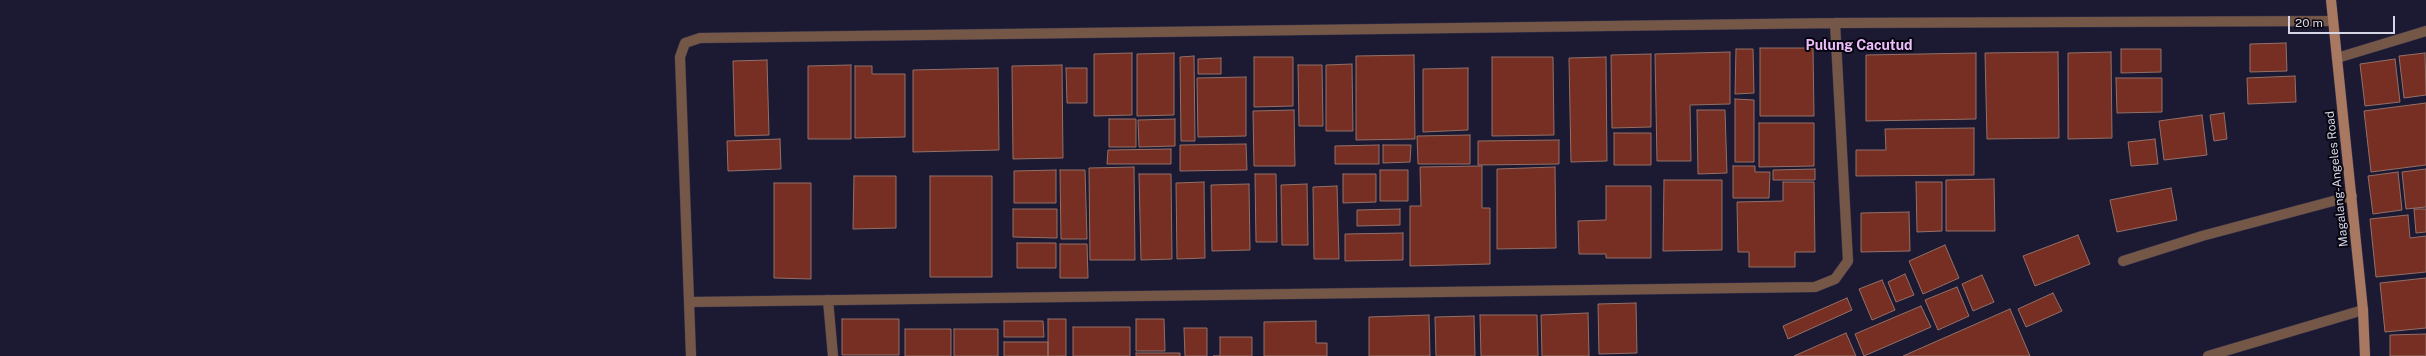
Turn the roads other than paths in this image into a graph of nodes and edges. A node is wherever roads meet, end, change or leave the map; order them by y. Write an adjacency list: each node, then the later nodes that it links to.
1 (2331, 0): 2 (main road, Magalang-Angeles Road)
2 (2334, 21): 3 (street); 5 (main road, Magalang-Angeles Road)
3 (1835, 23): 8 (street); 9 (street)
4 (2426, 31): 5 (street)
5 (2337, 58): 6 (main road, Magalang-Angeles Road)
6 (2352, 196): 7 (street); 10 (main road, Magalang-Angeles Road)
7 (2123, 261)
8 (828, 300): 9 (street); 12 (street)
9 (691, 302): 11 (street)
10 (2363, 310): 13 (street); 14 (main road, Magalang-Angeles Road)
11 (691, 356)
12 (832, 356)
13 (2208, 356)
14 (2365, 356)

